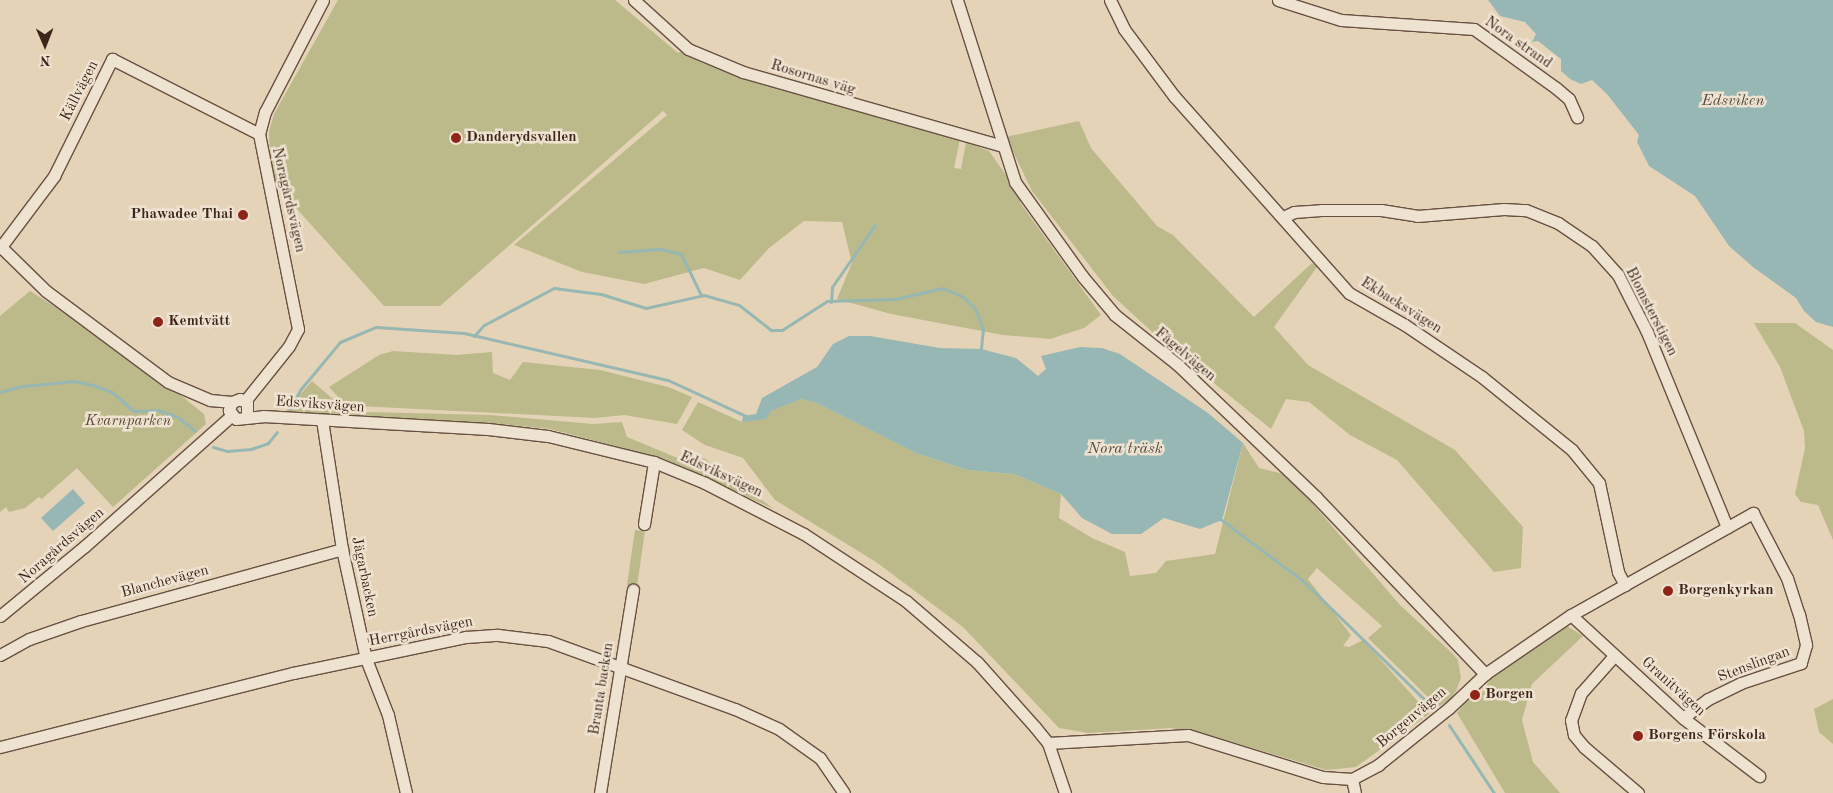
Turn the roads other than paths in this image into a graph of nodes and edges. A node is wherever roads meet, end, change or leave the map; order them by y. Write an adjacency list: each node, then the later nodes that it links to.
1 (323, 0): 7 (street, Noragårdsvägen)
2 (634, 0): 8 (street, Rosornas väg)
3 (957, 0): 8 (street, Fågelvägen)
4 (1110, 0): 9 (street, Ekbacksvägen)
5 (1278, 0): 6 (street, Nora strand)
6 (1577, 116)
7 (260, 134): 10 (street, Källvägen); 11 (street, Noragårdsvägen)
8 (1003, 146): 29 (street, Fågelvägen)
9 (1283, 218): 19 (street, Blomsterstigen); 21 (street, Ekbacksvägen)
10 (1, 247): 12 (street)
11 (245, 401): 12 (street); 14 (street)
12 (232, 402): 13 (street)
13 (232, 416): 14 (street); 24 (street, Noragårdsvägen)
14 (246, 417): 15 (street, Edsviksvägen)
15 (322, 420): 16 (street, Edsviksvägen); 20 (street, Jägarbacken)
16 (654, 462): 18 (street); 31 (street, Edsviksvägen)
17 (1753, 513): 19 (street, Borgenvägen); 30 (street, Stenslingan)
18 (644, 524)
19 (1727, 528): 21 (street, Borgenvägen)
20 (342, 549): 25 (street, Blanchevägen); 27 (street, Jägarbacken)
21 (1624, 584): 23 (street, Borgenvägen)
22 (633, 590): 28 (street, Branta backen)
23 (1570, 615): 26 (street, Granitvägen); 29 (street, Borgenvägen)
24 (0, 616)
25 (0, 655)
26 (1614, 656): 30 (street, Granitvägen); 40 (street)
27 (366, 659): 28 (street, Herrgårdsvägen); 32 (street, Herrgårdsvägen); 35 (street, Jägarbacken)
28 (620, 668): 36 (street, Branta backen); 37 (street, Herrgårdsvägen)
29 (1485, 674): 34 (street, Borgenvägen)
30 (1683, 718): 33 (street, Granitvägen)
31 (1048, 744): 34 (street); 38 (street, Edsviksvägen)
32 (0, 747)
33 (1760, 776)
34 (1352, 779): 39 (street)
35 (406, 793)
36 (600, 793)
37 (844, 793)
38 (1065, 793)
39 (1355, 793)
40 (1638, 793)

